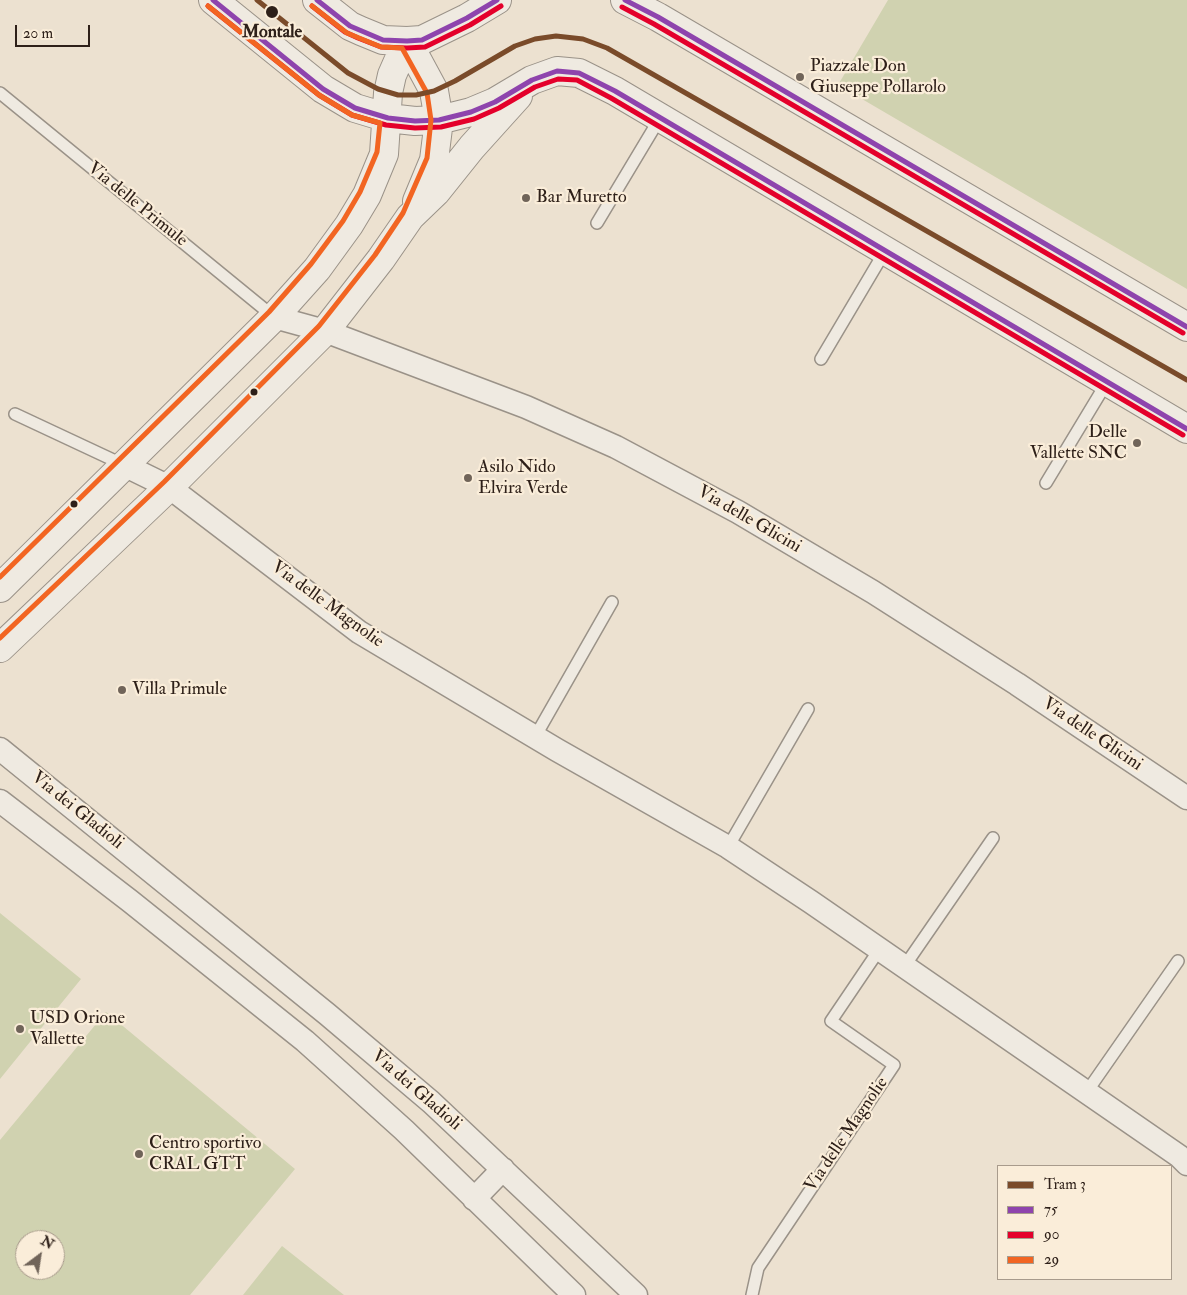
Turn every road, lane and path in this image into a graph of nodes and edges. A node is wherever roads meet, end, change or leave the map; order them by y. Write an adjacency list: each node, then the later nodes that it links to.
1 (213, 0): 8 (street)
2 (317, 0): 5 (street)
3 (497, 0): 5 (street)
4 (625, 0): 15 (street)
5 (407, 42): 8 (street); 10 (street)
6 (532, 80): 9 (street); 10 (street); 11 (street)
7 (0, 93): 14 (lane, Via delle Primule)
8 (388, 118): 10 (street); 14 (street)
9 (660, 118): 12 (lane); 13 (street)
10 (439, 120): 11 (street)
11 (410, 217): 16 (street)
12 (597, 223)
13 (885, 251): 17 (lane); 18 (street)
14 (274, 318): 16 (street, Via delle Glicini); 21 (street)
15 (1187, 327)
16 (325, 331): 23 (street); 30 (street, Via delle Glicini)
17 (821, 359)
18 (1107, 382): 20 (street); 22 (lane)
19 (15, 414): 21 (lane)
20 (1187, 429)
21 (124, 465): 23 (street, Via delle Magnolie); 24 (street)
22 (1046, 483)
23 (169, 487): 26 (street); 28 (street, Via delle Magnolie)
24 (0, 588)
25 (612, 602): 28 (lane)
26 (0, 648)
27 (808, 709): 33 (lane)
28 (534, 736): 33 (street, Via delle Magnolie)
29 (0, 749): 34 (street, Via dei Gladioli)
30 (1187, 798)
31 (0, 801): 35 (street, Via dei Gladioli)
32 (993, 838): 38 (lane)
33 (728, 847): 36 (street, Via delle Magnolie)
34 (154, 873): 35 (street); 39 (street, Via dei Gladioli)
35 (130, 901): 40 (street, Via dei Gladioli)
36 (879, 950): 38 (street, Via delle Magnolie); 47 (lane, Via delle Magnolie)
37 (1178, 961): 41 (lane)
38 (904, 967): 41 (street, Via delle Magnolie)
39 (327, 1014): 40 (street); 43 (street, Via dei Gladioli)
40 (305, 1041): 44 (street, Via dei Gladioli)
41 (1086, 1092): 42 (street, Via delle Magnolie)
42 (1187, 1164)
43 (503, 1169): 44 (street); 46 (street, Via dei Gladioli)
44 (474, 1199): 45 (street, Via dei Gladioli)
45 (574, 1295)
46 (636, 1295)
47 (752, 1295)

